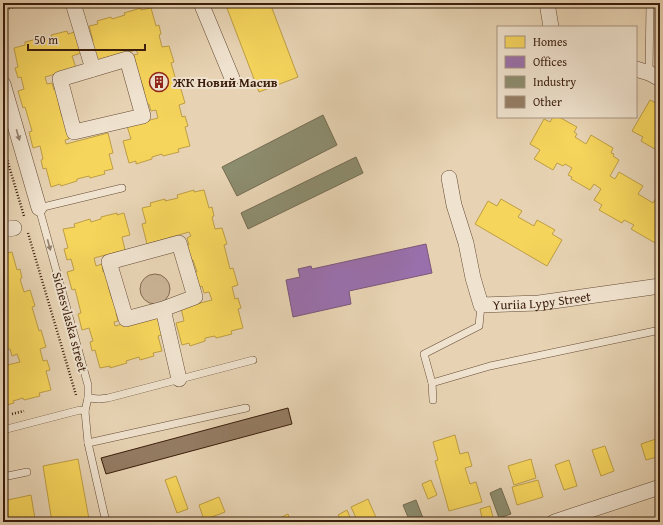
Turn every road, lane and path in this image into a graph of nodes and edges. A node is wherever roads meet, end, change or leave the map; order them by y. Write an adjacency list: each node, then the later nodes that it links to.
1 (27, 3): 6 (path)
2 (73, 3): 8 (street)
3 (201, 3): 10 (street)
4 (547, 3): 7 (street)
5 (650, 3): 9 (lane)
6 (3, 10)
7 (551, 26)
8 (93, 69): 8 (street)
9 (648, 74)
10 (232, 78)
11 (3, 84): 15 (street, Sichesvlaska street, one-way to 15)
12 (3, 146): 16 (path)
13 (449, 178): 18 (street, Yuriia Lypy Street)
14 (122, 188): 15 (lane)
15 (39, 208): 24 (lane, Sichesvlaska street, one-way to 24)
16 (17, 226): 27 (path)
17 (660, 286): 18 (street, Yuriia Lypy Street)
18 (481, 305): 23 (lane)
19 (163, 309): 19 (street); 22 (street)
20 (660, 330): 23 (lane)
21 (253, 360): 22 (lane)
22 (179, 379): 24 (lane)
23 (432, 383): 25 (lane)
24 (88, 398): 27 (lane, Sichesvlaska street)
25 (433, 400)
26 (246, 408): 29 (lane)
27 (82, 410): 28 (lane); 29 (lane, Sichesvlaska street)
28 (3, 430)
29 (88, 443): 33 (lane, Sichesvlaska street)
30 (27, 472): 31 (lane)
31 (3, 477)
32 (660, 487): 34 (street)
33 (106, 522)
34 (554, 522)

